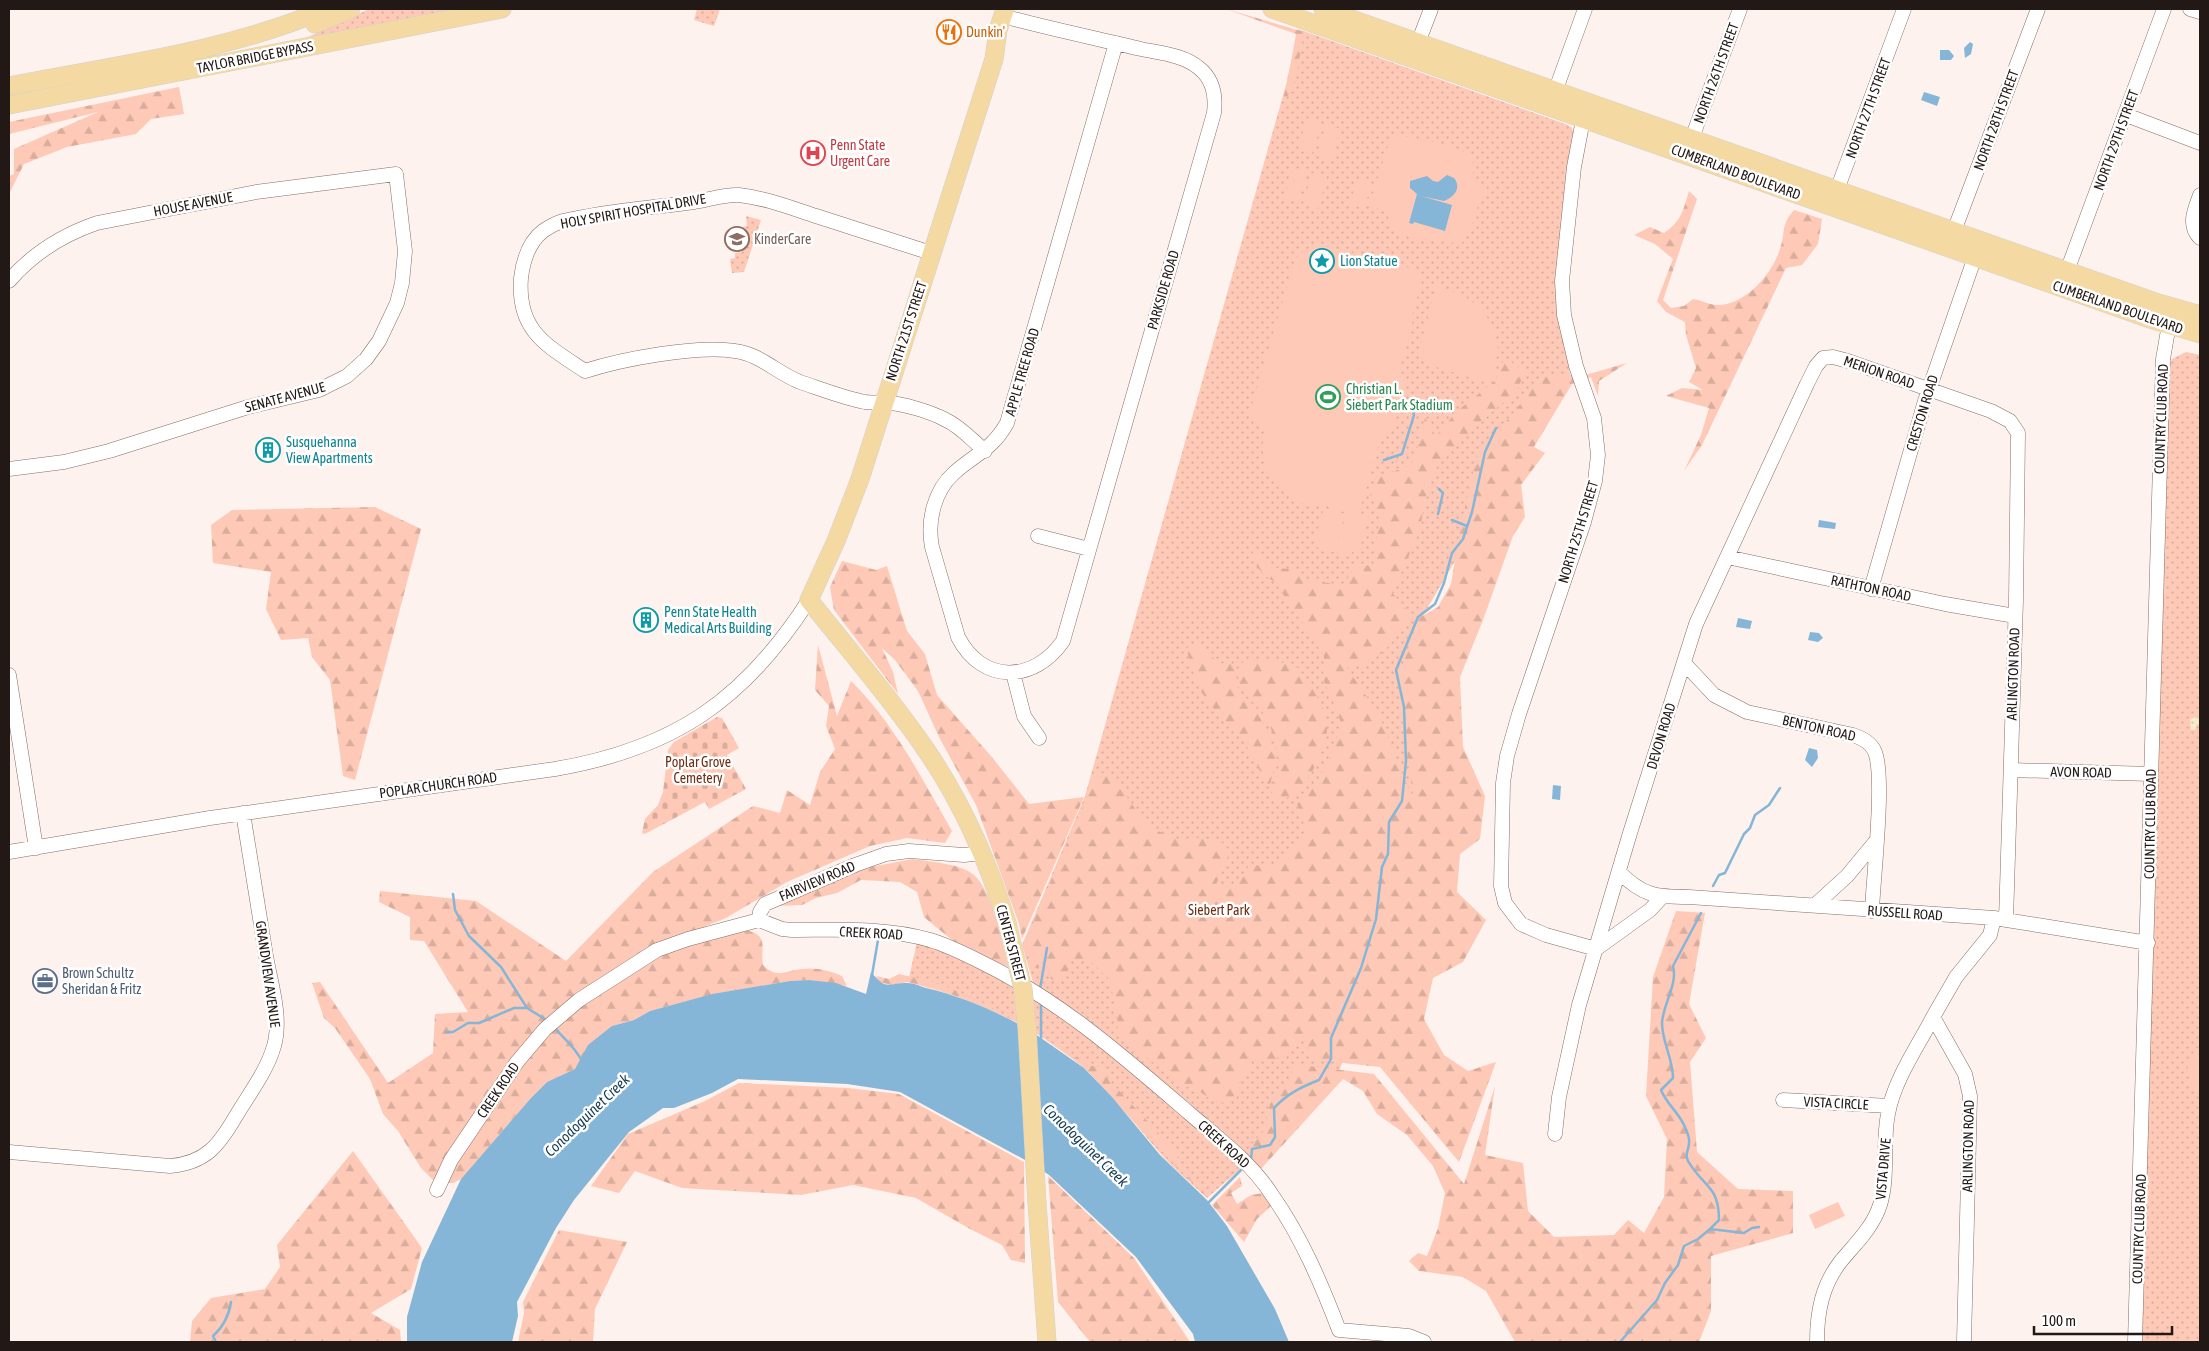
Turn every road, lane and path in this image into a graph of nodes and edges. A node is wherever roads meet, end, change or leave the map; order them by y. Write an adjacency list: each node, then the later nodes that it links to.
1 (326, 9): 20 (main road, TAYLOR BRIDGE BYPASS)
2 (351, 9): 18 (main road)
3 (502, 9): 18 (main road, TAYLOR BRIDGE BYPASS)
4 (1272, 9): 17 (main road, CUMBERLAND BOULEVARD)
5 (1323, 9): 16 (main road, CUMBERLAND BOULEVARD)
6 (1431, 9): 16 (street)
7 (1586, 9): 21 (street)
8 (1740, 9): 27 (street, NORTH 26TH STREET)
9 (1904, 9): 31 (street, NORTH 27TH STREET)
10 (2038, 9): 32 (street, NORTH 28TH STREET)
11 (2164, 9): 25 (street, NORTH 29TH STREET)
12 (2190, 9): 14 (street)
13 (1012, 12): 15 (street, PARKSIDE ROAD); 35 (main road, NORTH 21ST STREET)
14 (2200, 12)
15 (1116, 43): 46 (street, APPLE TREE ROAD); 49 (street, PARKSIDE ROAD)
16 (1418, 43): 19 (main road, CUMBERLAND BOULEVARD)
17 (1402, 56): 19 (main road); 24 (main road, CUMBERLAND BOULEVARD)
18 (195, 68): 23 (main road, TAYLOR BRIDGE BYPASS)
19 (1489, 69): 21 (main road, CUMBERLAND BOULEVARD)
20 (12, 85)
21 (1556, 90): 22 (main road, CUMBERLAND BOULEVARD); 24 (street)
22 (1587, 101): 26 (street, NORTH 25TH STREET); 27 (main road, CUMBERLAND BOULEVARD)
23 (12, 105)
24 (1550, 106): 26 (main road, CUMBERLAND BOULEVARD)
25 (2126, 115): 28 (street); 36 (street, NORTH 29TH STREET)
26 (1583, 118): 31 (main road, CUMBERLAND BOULEVARD); 72 (street, NORTH 25TH STREET)
27 (1692, 138): 31 (main road, CUMBERLAND BOULEVARD)
28 (2200, 143)
29 (396, 174): 37 (street, HOUSE AVENUE); 47 (street, SENATE AVENUE)
30 (2200, 194): 33 (street)
31 (1834, 198): 32 (main road, CUMBERLAND BOULEVARD); 34 (main road, CUMBERLAND BOULEVARD)
32 (1954, 231): 34 (main road, CUMBERLAND BOULEVARD)
33 (2200, 238)
34 (1978, 249): 36 (main road, CUMBERLAND BOULEVARD); 40 (main road, CUMBERLAND BOULEVARD); 43 (street, CRESTON ROAD)
35 (932, 253): 44 (main road, NORTH 21ST STREET); 44 (street, HOLY SPIRIT HOSPITAL DRIVE)
36 (2067, 271): 38 (main road, CUMBERLAND BOULEVARD)
37 (9, 281)
38 (2172, 307): 39 (main road, CUMBERLAND BOULEVARD); 40 (street, COUNTRY CLUB ROAD)
39 (2200, 315)
40 (2168, 324): 41 (main road, CUMBERLAND BOULEVARD); 59 (street, COUNTRY CLUB ROAD)
41 (2200, 334)
42 (1823, 358): 43 (street, MERION ROAD); 50 (street, DEVON ROAD)
43 (1929, 390): 45 (street, MERION ROAD); 51 (street, CRESTON ROAD)
44 (884, 402): 46 (street, HOLY SPIRIT HOSPITAL DRIVE); 52 (main road, NORTH 21ST STREET)
45 (2015, 428): 53 (street, ARLINGTON ROAD)
46 (984, 451): 55 (street, APPLE TREE ROAD)
47 (9, 469)
48 (1038, 536): 49 (street)
49 (1089, 548): 55 (street, PARKSIDE ROAD)
50 (1727, 557): 51 (street, RATHTON ROAD); 54 (street, DEVON ROAD)
51 (1871, 588): 53 (street, RATHTON ROAD)
52 (809, 600): 60 (street, POPLAR CHURCH ROAD); 64 (main road, CENTER STREET)
53 (2015, 616): 58 (street, ARLINGTON ROAD)
54 (1685, 664): 61 (street, BENTON ROAD); 65 (street, DEVON ROAD)
55 (1014, 673): 57 (street)
56 (9, 675): 62 (street)
57 (1039, 738)
58 (2010, 770): 59 (street, AVON ROAD); 69 (street, ARLINGTON ROAD)
59 (2151, 774): 71 (street, COUNTRY CLUB ROAD)
60 (243, 813): 62 (street, POPLAR CHURCH ROAD); 77 (street, GRANDVIEW AVENUE)
61 (1876, 841): 67 (street); 68 (street, BENTON ROAD)
62 (36, 848): 63 (street, POPLAR CHURCH ROAD)
63 (9, 852)
64 (982, 853): 70 (street, FAIRVIEW ROAD); 79 (main road, CENTER STREET, bridge)
65 (1619, 872): 66 (street, RUSSELL ROAD); 72 (street, DEVON ROAD)
66 (1662, 897): 67 (street, RUSSELL ROAD); 72 (street)
67 (1814, 906): 68 (street, RUSSELL ROAD)
68 (1872, 910): 69 (street, RUSSELL ROAD)
69 (2000, 919): 71 (street, RUSSELL ROAD); 73 (street, ARLINGTON ROAD)
70 (759, 920): 78 (street, CREEK ROAD); 80 (street, CREEK ROAD)
71 (2148, 944): 83 (street, COUNTRY CLUB ROAD)
72 (1596, 949): 76 (street, DEVON ROAD)
73 (1933, 1017): 75 (street, VISTA DRIVE); 82 (street, ARLINGTON ROAD)
74 (1782, 1100): 75 (street, VISTA CIRCLE)
75 (1889, 1106): 81 (street, VISTA DRIVE)
76 (1555, 1134)
77 (9, 1152)
78 (437, 1190)
79 (1047, 1342)
80 (1424, 1342)
81 (1817, 1342)
82 (1964, 1342)
83 (2135, 1342)

